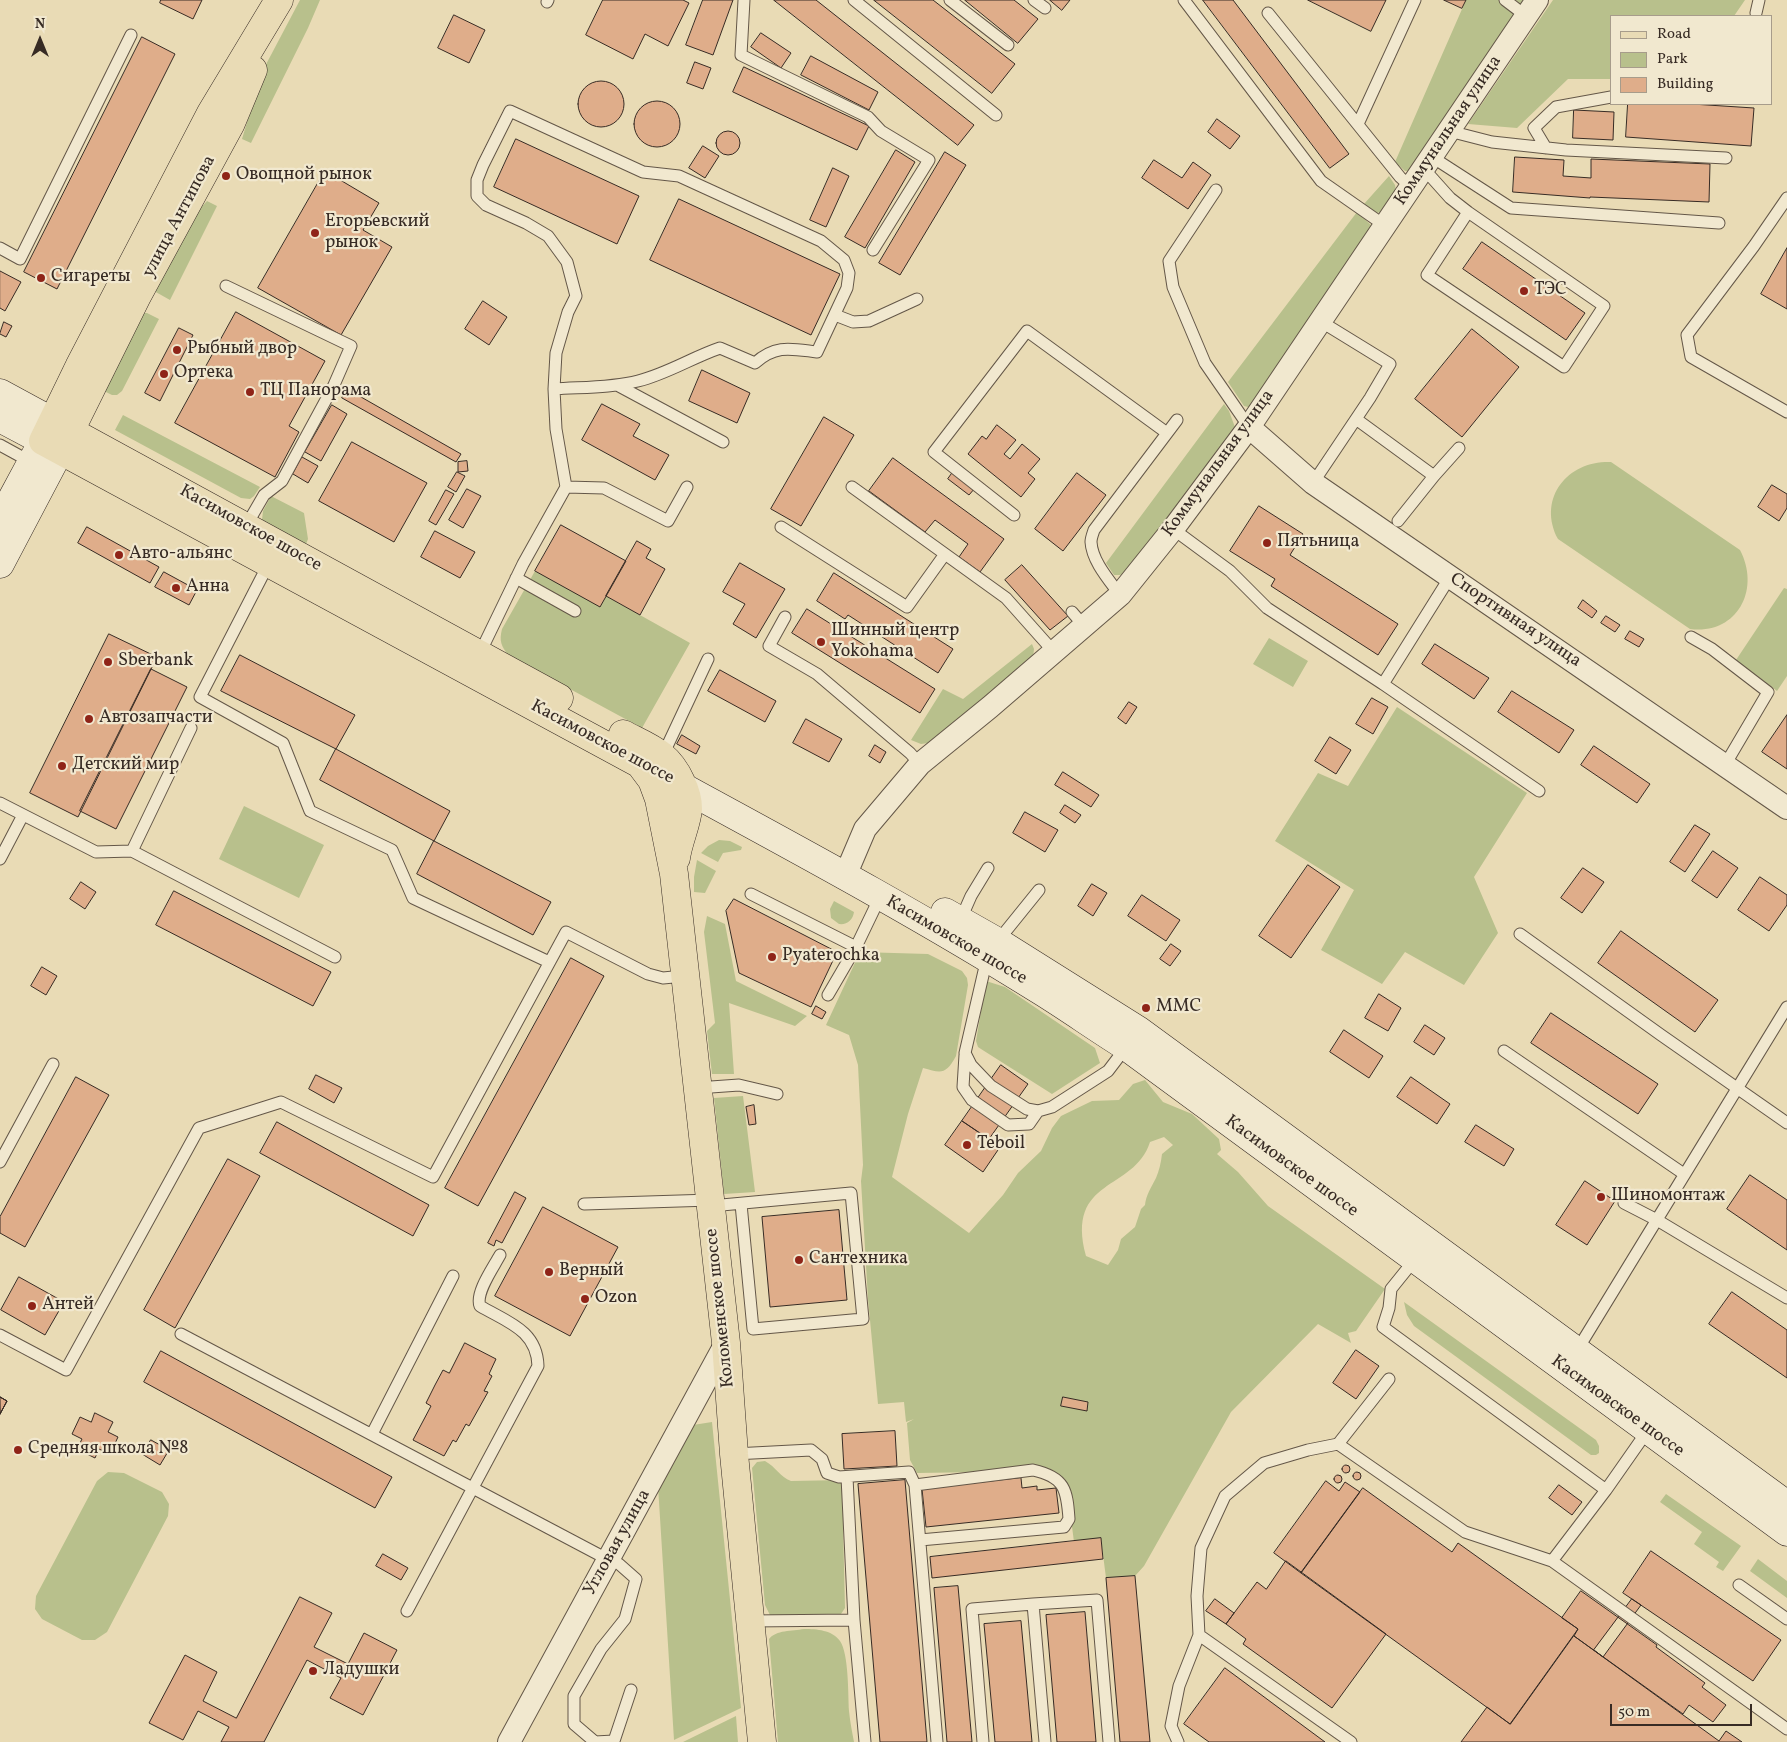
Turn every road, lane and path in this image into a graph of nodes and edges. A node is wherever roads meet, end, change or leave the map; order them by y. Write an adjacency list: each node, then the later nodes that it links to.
1 (281, 0): 44 (main road, улица Антипова)
2 (744, 0): 30 (lane)
3 (854, 0): 17 (lane)
4 (950, 0): 15 (lane)
5 (1034, 0): 10 (lane)
6 (1184, 0): 28 (lane)
7 (1414, 0): 18 (lane)
8 (1505, 0): 11 (lane)
9 (1759, 0): 13 (lane)
10 (1045, 8)
11 (1531, 8): 19 (street, Коммунальная улица)
12 (1268, 13): 18 (lane)
13 (1756, 15)
14 (131, 35): 29 (lane)
15 (1008, 45)
16 (1610, 96): 20 (lane)
17 (996, 115)
18 (1358, 124): 23 (lane)
19 (1449, 131): 20 (lane); 22 (street, Коммунальная улица)
20 (1546, 148): 21 (lane)
21 (1726, 158)
22 (1428, 163): 23 (street, Коммунальная улица); 26 (lane); 27 (lane)
23 (1411, 187): 28 (street, Коммунальная улица)
24 (1216, 190): 42 (lane)
25 (1787, 198): 38 (lane)
26 (1468, 212): 26 (lane)
27 (1719, 222)
28 (1384, 225): 34 (street, Коммунальная улица)
29 (0, 248)
30 (873, 250)
31 (226, 286): 56 (lane)
32 (918, 299): 33 (lane)
33 (835, 315): 35 (lane); 36 (lane)
34 (1320, 321): 40 (lane); 42 (street, Коммунальная улица)
35 (616, 385): 36 (lane); 45 (lane)
36 (554, 389): 50 (lane)
37 (0, 393): 44 (main road)
38 (1787, 412)
39 (0, 418): 44 (main road)
40 (1356, 419): 48 (lane); 49 (lane)
41 (1177, 420): 43 (lane)
42 (1249, 427): 49 (street, Спортивная улица); 58 (street, Коммунальная улица)
43 (1167, 433): 53 (lane); 64 (lane)
44 (51, 441): 46 (lane); 55 (main road, улица Антипова); 56 (main road, Касимовское шоссе); 60 (main road, Касимовское шоссе); 61 (main road, улица Антипова)
45 (723, 442)
46 (0, 445)
47 (1459, 448): 48 (lane)
48 (1434, 476): 54 (lane)
49 (1313, 483): 62 (street, Спортивная улица)
50 (566, 487): 51 (lane); 63 (lane)
51 (687, 487)
52 (852, 487): 59 (lane)
53 (1014, 514)
54 (1398, 520)
55 (0, 521)
56 (246, 526): 70 (main road, Касимовское шоссе)
57 (781, 527): 59 (lane)
58 (1173, 529): 64 (street, Коммунальная улица); 71 (lane)
59 (945, 554): 68 (lane)
60 (269, 562): 70 (main road, Касимовское шоссе); 96 (lane)
61 (0, 564)
62 (1450, 577): 71 (lane); 75 (street, Спортивная улица)
63 (516, 578): 65 (lane); 70 (lane)
64 (1120, 595): 68 (street, Коммунальная улица)
65 (576, 611)
66 (785, 617): 74 (lane)
67 (1691, 636): 75 (lane)
68 (1054, 652): 74 (street, Коммунальная улица)
69 (708, 659): 73 (lane)
70 (475, 663): 73 (main road, Касимовское шоссе)
71 (1383, 684): 77 (lane)
72 (191, 728): 84 (lane)
73 (651, 760): 76 (main road, Касимовское шоссе); 78 (main road, Касимовское шоссе); 83 (main road, Коломенское шоссе)
74 (920, 764): 86 (street, Коммунальная улица)
75 (1725, 766): 80 (street, Спортивная улица)
76 (684, 788): 78 (main road); 82 (main road, Касимовское шоссе); 83 (main road)
77 (1539, 791)
78 (731, 793): 86 (main road, Касимовское шоссе)
79 (0, 803): 81 (lane)
80 (1787, 808)
81 (23, 815): 84 (lane); 85 (lane)
82 (752, 824): 83 (main road); 86 (main road, Касимовское шоссе)
83 (672, 836): 97 (main road, Коломенское шоссе)
84 (132, 851): 95 (lane)
85 (0, 859)
86 (849, 868): 90 (main road, Касимовское шоссе); 91 (main road, Касимовское шоссе)
87 (988, 868): 91 (lane)
88 (1039, 890): 94 (lane)
89 (751, 894): 93 (lane)
90 (880, 897): 93 (lane); 94 (main road, Касимовское шоссе)
91 (960, 921): 94 (main road, Касимовское шоссе)
92 (1520, 934): 106 (lane)
93 (856, 947): 98 (lane)
94 (992, 950): 101 (main road, Касимовское шоссе); 103 (lane)
95 (335, 957)
96 (549, 962): 97 (lane); 122 (lane)
97 (684, 976): 105 (main road, Коломенское шоссе)
98 (828, 995)
99 (1787, 1006): 100 (lane)
100 (1782, 1025): 106 (lane)
101 (1132, 1039): 108 (lane); 118 (main road, Касимовское шоссе); 124 (main road, Касимовское шоссе)
102 (1504, 1051): 111 (lane)
103 (965, 1053): 108 (lane); 108 (lane)
104 (53, 1064): 110 (lane)
105 (697, 1088): 107 (lane); 113 (main road, Коломенское шоссе)
106 (1737, 1089): 109 (lane); 111 (lane)
107 (777, 1094)
108 (1038, 1111)
109 (1787, 1123)
110 (0, 1162)
111 (1684, 1174): 116 (lane)
112 (1624, 1202): 116 (lane)
113 (711, 1203): 114 (lane); 115 (lane); 123 (main road, Коломенское шоссе)
114 (584, 1204)
115 (741, 1204): 115 (lane)
116 (1656, 1220): 120 (lane); 124 (lane)
117 (500, 1255): 132 (lane)
118 (1416, 1258): 124 (main road, Касимовское шоссе); 133 (lane)
119 (452, 1276): 127 (lane)
120 (1787, 1298)
121 (181, 1334): 127 (lane)
122 (0, 1335)
123 (726, 1343): 129 (main road, Коломенское шоссе); 137 (street, Угловая улица)
124 (1571, 1360): 126 (main road, Касимовское шоссе); 134 (main road, Касимовское шоссе)
125 (1388, 1378): 128 (lane)
126 (1648, 1430): 133 (lane); 135 (main road, Касимовское шоссе)
127 (372, 1434): 132 (lane)
128 (1338, 1444): 138 (lane); 145 (lane)
129 (734, 1454): 130 (lane); 144 (main road, Коломенское шоссе)
130 (847, 1477): 131 (lane); 143 (lane)
131 (916, 1485): 136 (lane); 136 (lane)
132 (473, 1488): 137 (lane); 141 (lane)
133 (1606, 1490): 138 (lane)
134 (1787, 1505)
135 (1787, 1532)
136 (920, 1540): 151 (lane)
137 (609, 1560): 146 (lane); 148 (street, Угловая улица)
138 (1552, 1561): 147 (lane)
139 (1739, 1585): 142 (lane)
140 (1033, 1604): 152 (lane); 153 (lane); 154 (lane)
141 (407, 1610)
142 (1787, 1619)
143 (854, 1620): 144 (lane); 150 (lane)
144 (750, 1621): 149 (main road, Коломенское шоссе)
145 (1199, 1635): 155 (lane); 156 (lane)
146 (631, 1690)
147 (1787, 1729)
148 (509, 1742)
149 (762, 1742)
150 (865, 1742)
151 (937, 1742)
152 (983, 1742)
153 (1045, 1742)
154 (1109, 1742)
155 (1178, 1742)
156 (1351, 1742)

